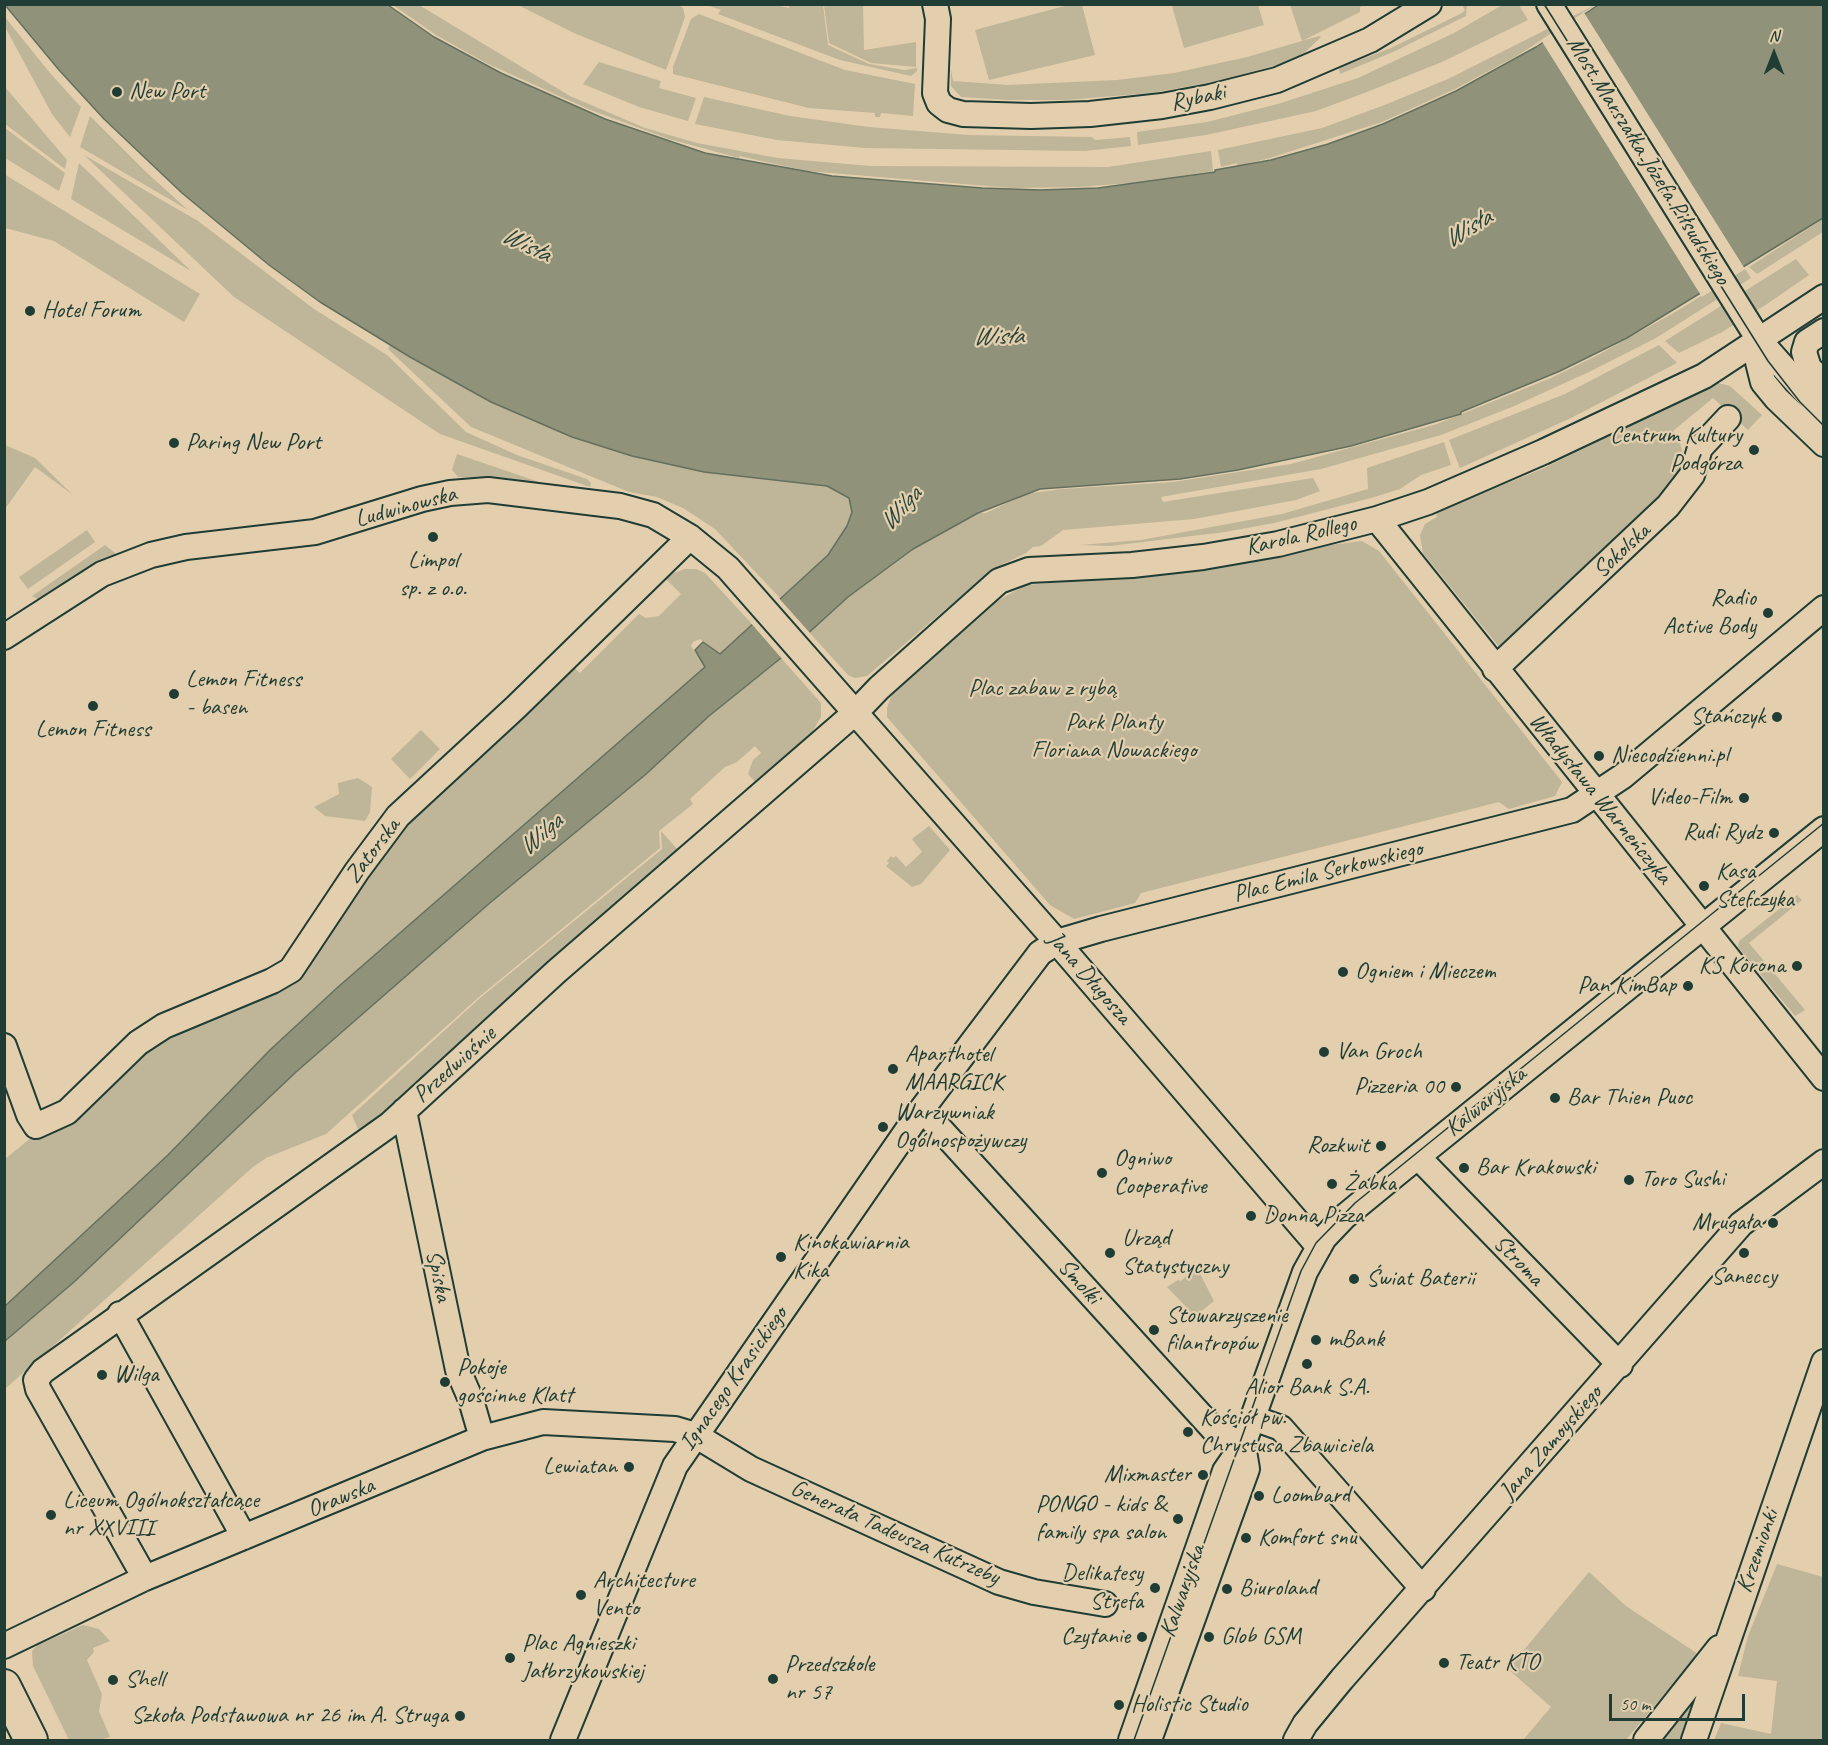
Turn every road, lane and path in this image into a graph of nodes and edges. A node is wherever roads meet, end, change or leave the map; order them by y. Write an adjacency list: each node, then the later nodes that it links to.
1 (935, 4): 2 (street, Rybaki)
2 (1429, 4)
3 (1549, 4): 6 (street, Most Marszałka Józefa Piłsudskiego)
4 (1824, 297): 6 (street, Karola Rollego)
5 (1815, 337): 7 (street)
6 (1759, 340): 8 (street, Most Marszałka Józefa Piłsudskiego); 10 (street); 11 (street, Karola Rollego)
7 (1824, 382)
8 (1824, 413)
9 (1728, 418): 15 (street, Sokolska)
10 (1824, 444)
11 (1377, 519): 15 (street, Władysława Warneńczyka); 16 (street, Karola Rollego)
12 (690, 537): 14 (street, Ludwinowska); 16 (street, Ludwinowska); 21 (street, Zatorska)
13 (1824, 608): 17 (street, Plac Emila Serkowskiego)
14 (4, 637)
15 (1495, 669): 17 (street, Władysława Warneńczyka)
16 (856, 712): 20 (street, Jana Długosza); 24 (street, Przedwiośnie)
17 (1596, 796): 19 (street, Władysława Warneńczyka); 20 (street, Plac Emila Serkowskiego)
18 (1824, 829): 19 (street, Kalwaryjska)
19 (1703, 926): 22 (street, Władysława Warneńczyka); 25 (street, Kalwaryjska)
20 (1058, 942): 23 (street, Ignacego Krasickiego); 27 (street, Jana Długosza)
21 (4, 1046)
22 (1824, 1078)
23 (922, 1109): 32 (street, Ignacego Krasickiego); 34 (street, Smolki)
24 (404, 1111): 28 (street, Przedwiośnie); 33 (street, Spiska)
25 (1418, 1156): 27 (street, Kalwaryjska); 30 (street, Stroma)
26 (1824, 1162): 30 (street, Jana Zamoyskiego)
27 (1319, 1247): 31 (street, Kalwaryjska)
28 (120, 1314): 35 (street); 36 (street, Przedwiośnie)
29 (1824, 1362): 39 (street, Krzemionki)
30 (1620, 1365): 37 (street, Jana Zamoyskiego)
31 (1253, 1418): 34 (street, Kalwaryjska); 37 (street)
32 (695, 1435): 33 (street, Orawska); 38 (street, Generała Tadeusza Kutrzeby); 43 (street, Ignacego Krasickiego)
33 (482, 1438): 35 (street, Orawska)
34 (1243, 1445): 44 (street, Kalwaryjska); 45 (street, Kalwaryjska)
35 (244, 1537): 36 (street, Orawska)
36 (145, 1578): 40 (street, Orawska)
37 (1423, 1589): 46 (street, Jana Zamoyskiego)
38 (1105, 1605)
39 (1728, 1638): 47 (street); 48 (street, Krzemionki)
40 (4, 1646)
41 (4, 1686): 42 (main road)
42 (31, 1740)
43 (563, 1740)
44 (1131, 1740)
45 (1149, 1740)
46 (1296, 1740)
47 (1646, 1740)
48 (1694, 1740)

